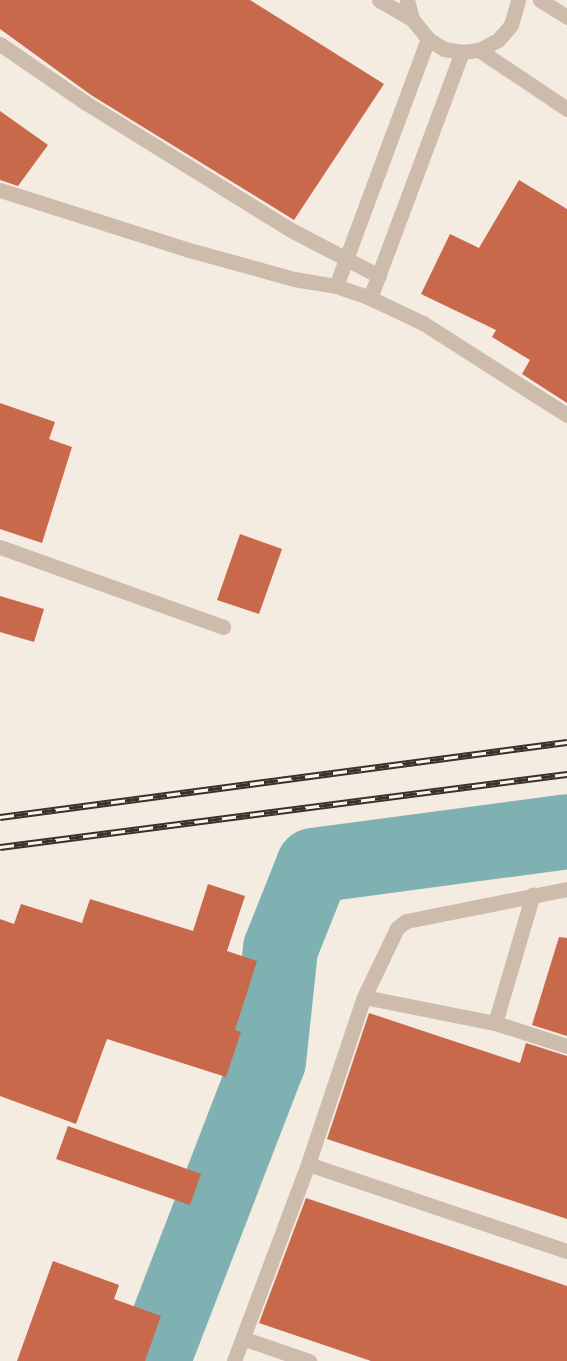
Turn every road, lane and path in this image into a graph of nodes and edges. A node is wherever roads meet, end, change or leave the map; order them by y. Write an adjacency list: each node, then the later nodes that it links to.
1 (379, 0): 6 (street)
2 (407, 0): 6 (street)
3 (518, 0): 9 (street)
4 (540, 0): 5 (street)
5 (567, 17)
6 (412, 19): 7 (street)
7 (428, 39): 10 (street); 13 (street)
8 (0, 44): 13 (street)
9 (479, 50): 10 (street); 11 (street)
10 (462, 52): 14 (street)
11 (567, 109)
12 (0, 190): 15 (street)
13 (344, 261): 14 (street); 15 (street)
14 (379, 276): 16 (street)
15 (336, 286): 16 (street)
16 (370, 298): 17 (street)
17 (567, 415)
18 (0, 547): 19 (street)
19 (223, 627)
20 (567, 889): 21 (street)
21 (533, 894): 22 (street); 23 (street)
22 (364, 997): 23 (street); 25 (street)
23 (495, 1023): 24 (street)
24 (567, 1046)
25 (308, 1164): 26 (street); 27 (street)
26 (567, 1251)
27 (245, 1339): 28 (street); 29 (street)
28 (234, 1361)
29 (309, 1361)

